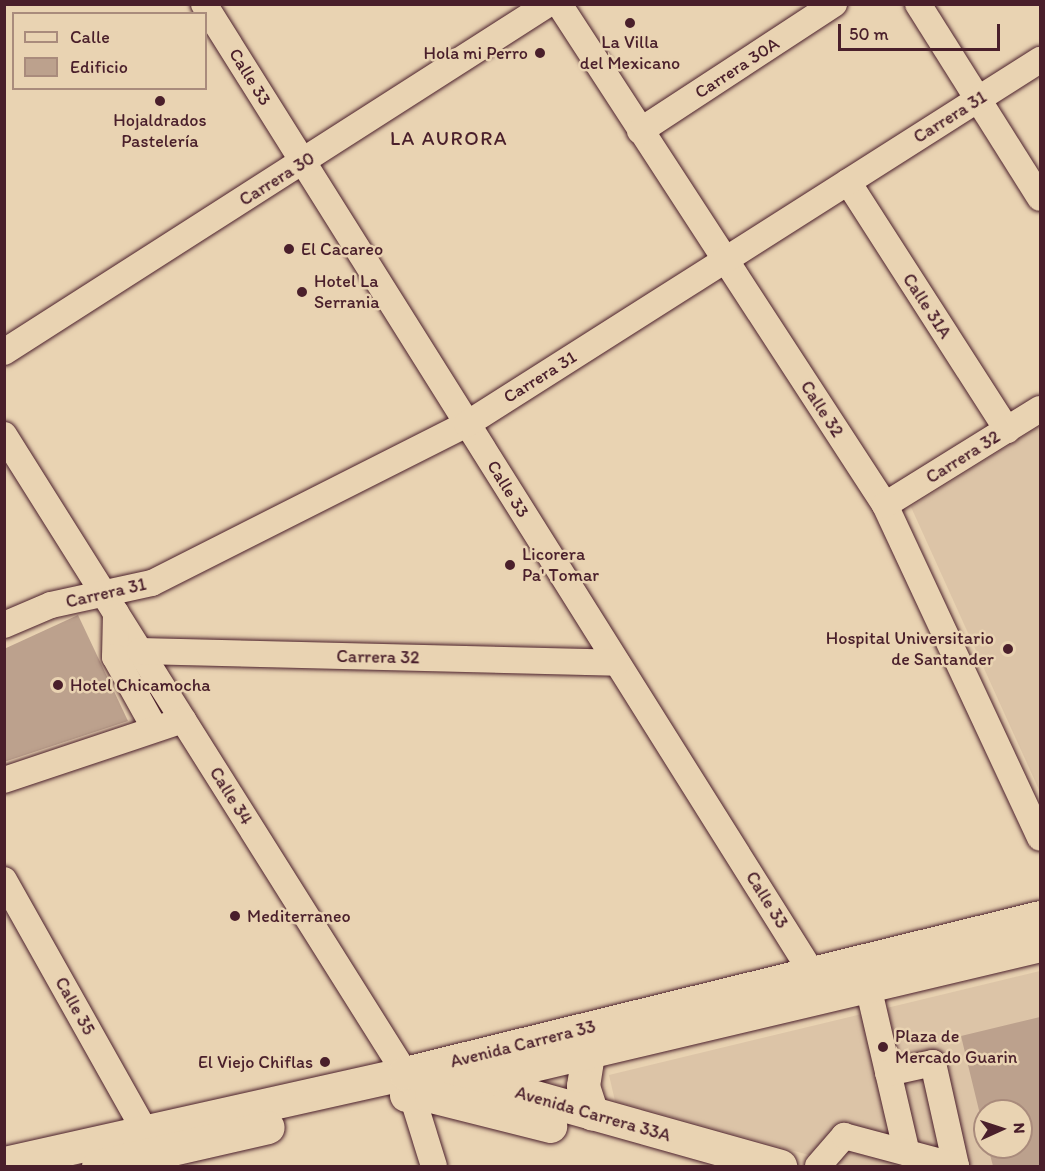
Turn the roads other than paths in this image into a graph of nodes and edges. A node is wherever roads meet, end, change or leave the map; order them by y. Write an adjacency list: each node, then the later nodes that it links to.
1 (204, 4): 9 (street, Calle 33)
2 (548, 4): 9 (street, Carrera 30)
3 (559, 4): 8 (street, Calle 32)
4 (834, 4): 8 (street, Carrera 30A)
5 (918, 4): 7 (street)
6 (1041, 60): 7 (street, Carrera 31)
7 (978, 99): 10 (street, Carrera 31); 11 (street)
8 (640, 131): 12 (street, Calle 32)
9 (303, 162): 13 (street, Carrera 30); 15 (street, Calle 33)
10 (848, 182): 12 (street, Carrera 31); 16 (street, Calle 31A)
11 (1041, 198)
12 (724, 260): 15 (street, Carrera 31); 18 (street, Calle 32)
13 (4, 352)
14 (1041, 409): 16 (street, Carrera 32)
15 (467, 423): 19 (street, Carrera 31); 22 (street, Calle 33)
16 (1007, 430): 18 (street, Carrera 32)
17 (4, 435): 19 (street, Calle 34)
18 (885, 505): 26 (street, Calle 32)
19 (110, 603): 20 (street, Carrera 31); 21 (street, Calle 34); 24 (street)
20 (4, 625)
21 (140, 651): 22 (street, Carrera 32); 23 (street, Calle 34)
22 (617, 663): 30 (street, Calle 33)
23 (183, 720): 24 (street); 35 (street, Calle 34)
24 (155, 729): 25 (street)
25 (4, 780)
26 (1041, 838)
27 (4, 880): 37 (street, Calle 35)
28 (1041, 917): 30 (main road, Avenida Carrera 33)
29 (1041, 945): 31 (main road, Avenida Carrera 33)
30 (812, 973): 35 (main road, Avenida Carrera 33)
31 (868, 986): 32 (main road, Avenida Carrera 33); 33 (street)
32 (588, 1053): 34 (main road, Avenida Carrera 33); 36 (main road)
33 (888, 1073): 38 (street); 45 (street)
34 (476, 1080): 35 (main road, Avenida Carrera 33A); 36 (main road, Avenida Carrera 33A)
35 (410, 1083): 37 (main road, Avenida Carrera 33); 41 (street, Calle 34); 42 (main road, Avenida Carrera 33A)
36 (592, 1114): 43 (main road, Avenida Carrera 33A)
37 (152, 1150): 39 (main road, Avenida Carrera 33); 40 (main road, Avenida Carrera 33)
38 (907, 1153): 44 (street); 45 (street)
39 (4, 1163)
40 (98, 1167)
41 (434, 1167)
42 (694, 1167)
43 (780, 1167)
44 (818, 1167)
45 (956, 1167)

